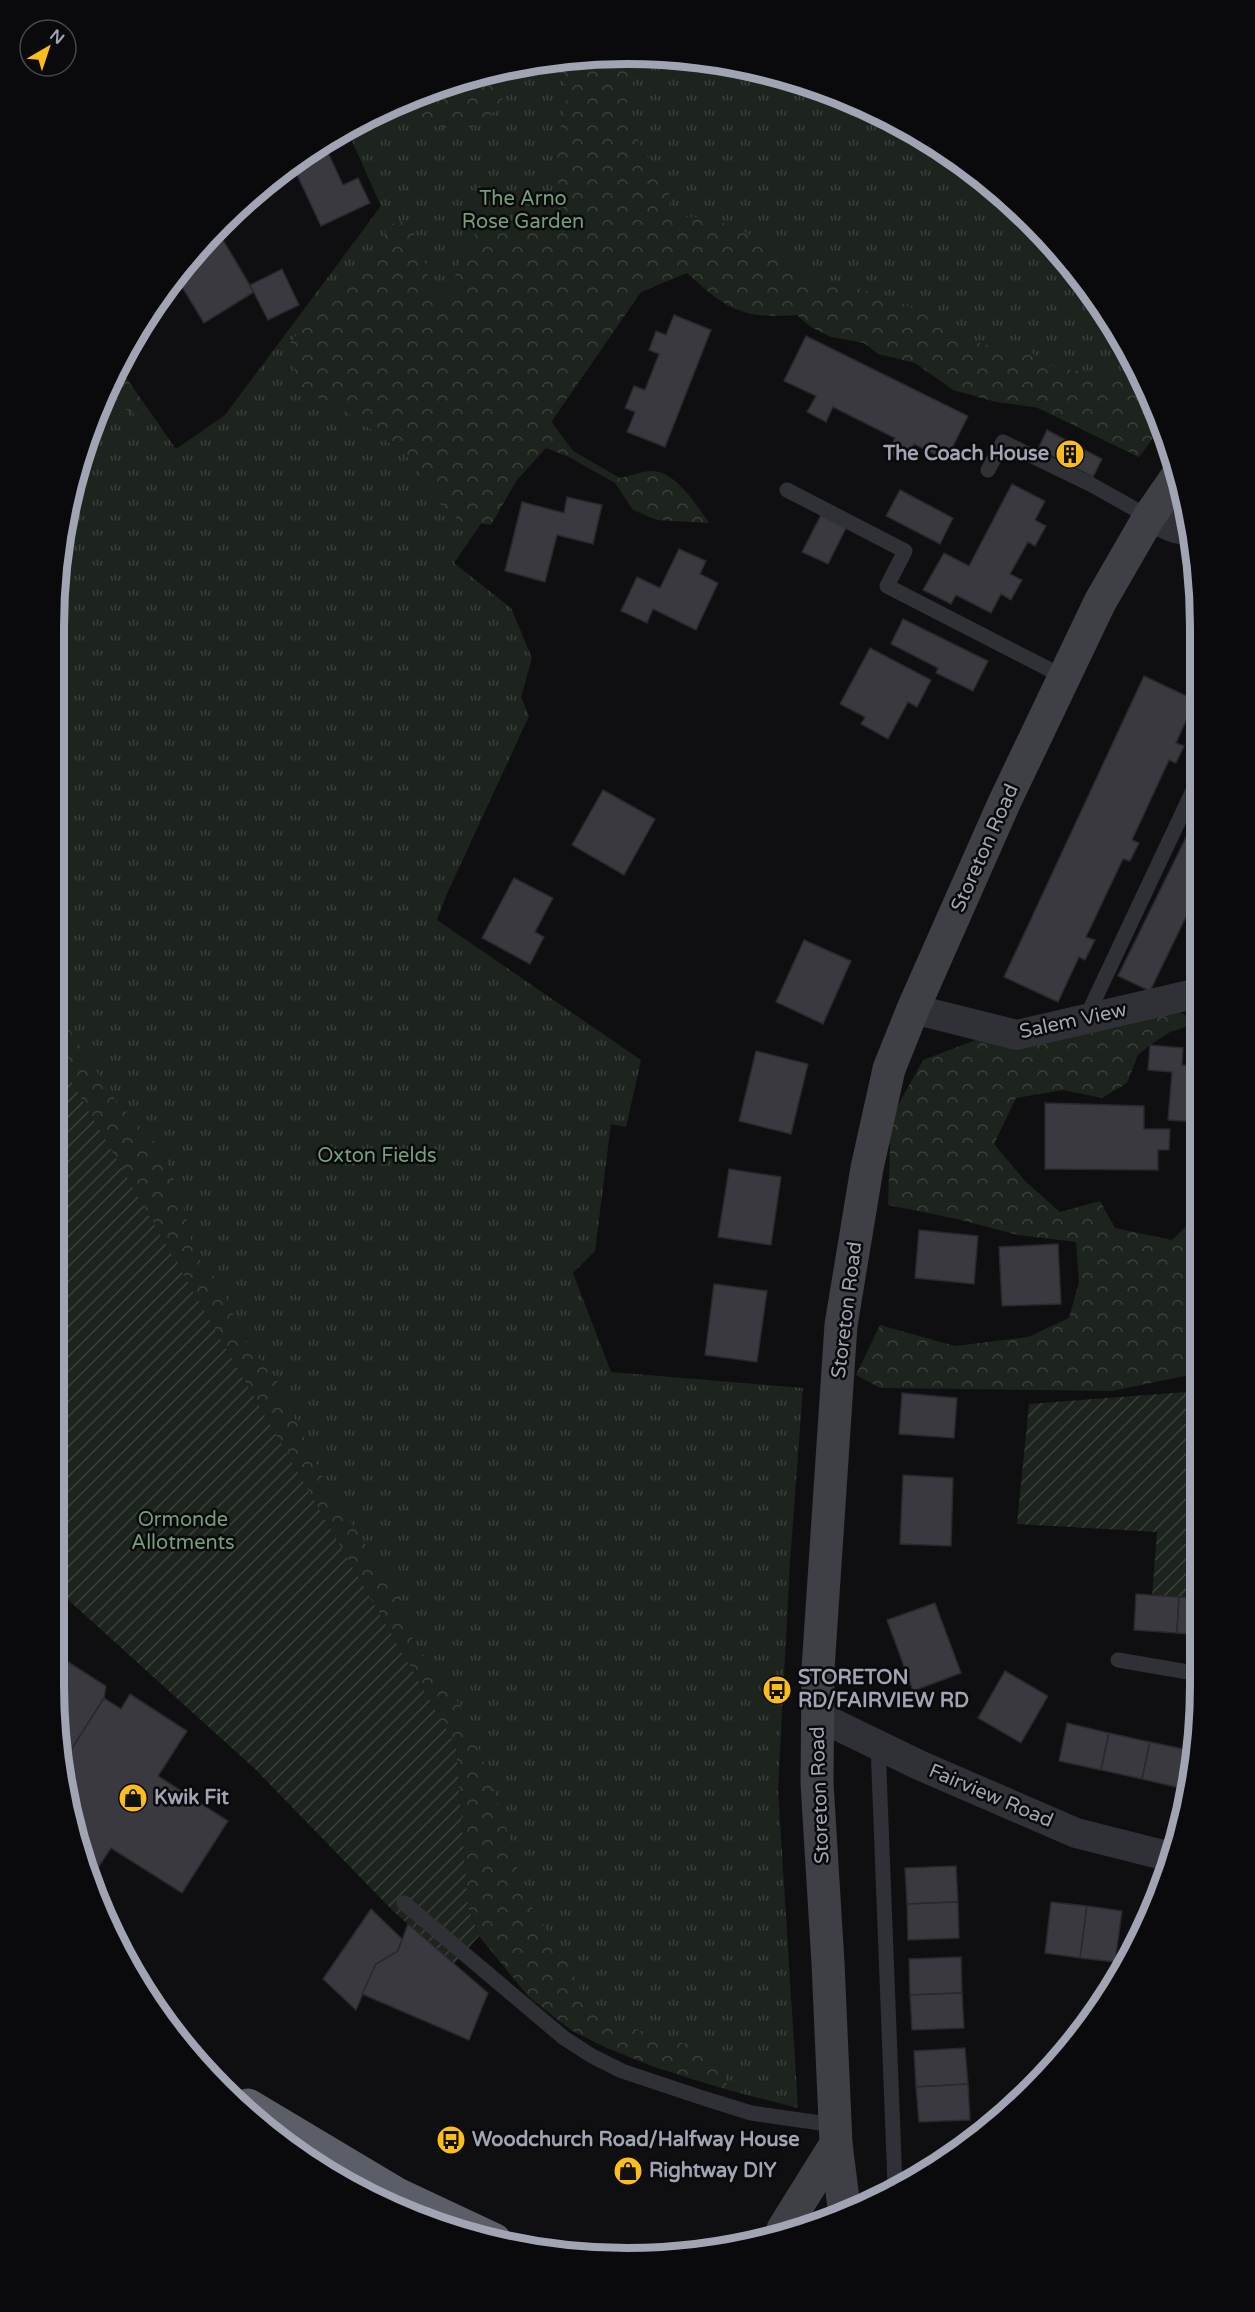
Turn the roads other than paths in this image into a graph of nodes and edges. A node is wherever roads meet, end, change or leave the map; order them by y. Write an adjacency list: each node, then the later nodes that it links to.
1 (988, 470): 4 (lane)
2 (1172, 484): 4 (main road, Storeton Road)
3 (788, 490): 6 (lane)
4 (1149, 517): 5 (street); 6 (main road, Storeton Road)
5 (1182, 529)
6 (1064, 677): 9 (main road, Storeton Road)
7 (1190, 797): 10 (lane)
8 (1190, 995): 10 (street, Salem View)
9 (913, 1009): 10 (street, Salem View); 13 (main road, Storeton Road)
10 (1085, 1020)
11 (1118, 1660): 12 (lane)
12 (1190, 1672)
13 (818, 1716): 14 (street, Fairview Road); 18 (main road, Storeton Road)
14 (878, 1745): 15 (street, Fairview Road); 19 (lane)
15 (1164, 1855)
16 (404, 1903): 18 (lane)
17 (265, 2115): 21 (highway)
18 (835, 2134): 20 (main road, Storeton Road); 22 (main road)
19 (895, 2180)
20 (843, 2205)
21 (451, 2219)
22 (786, 2224)

